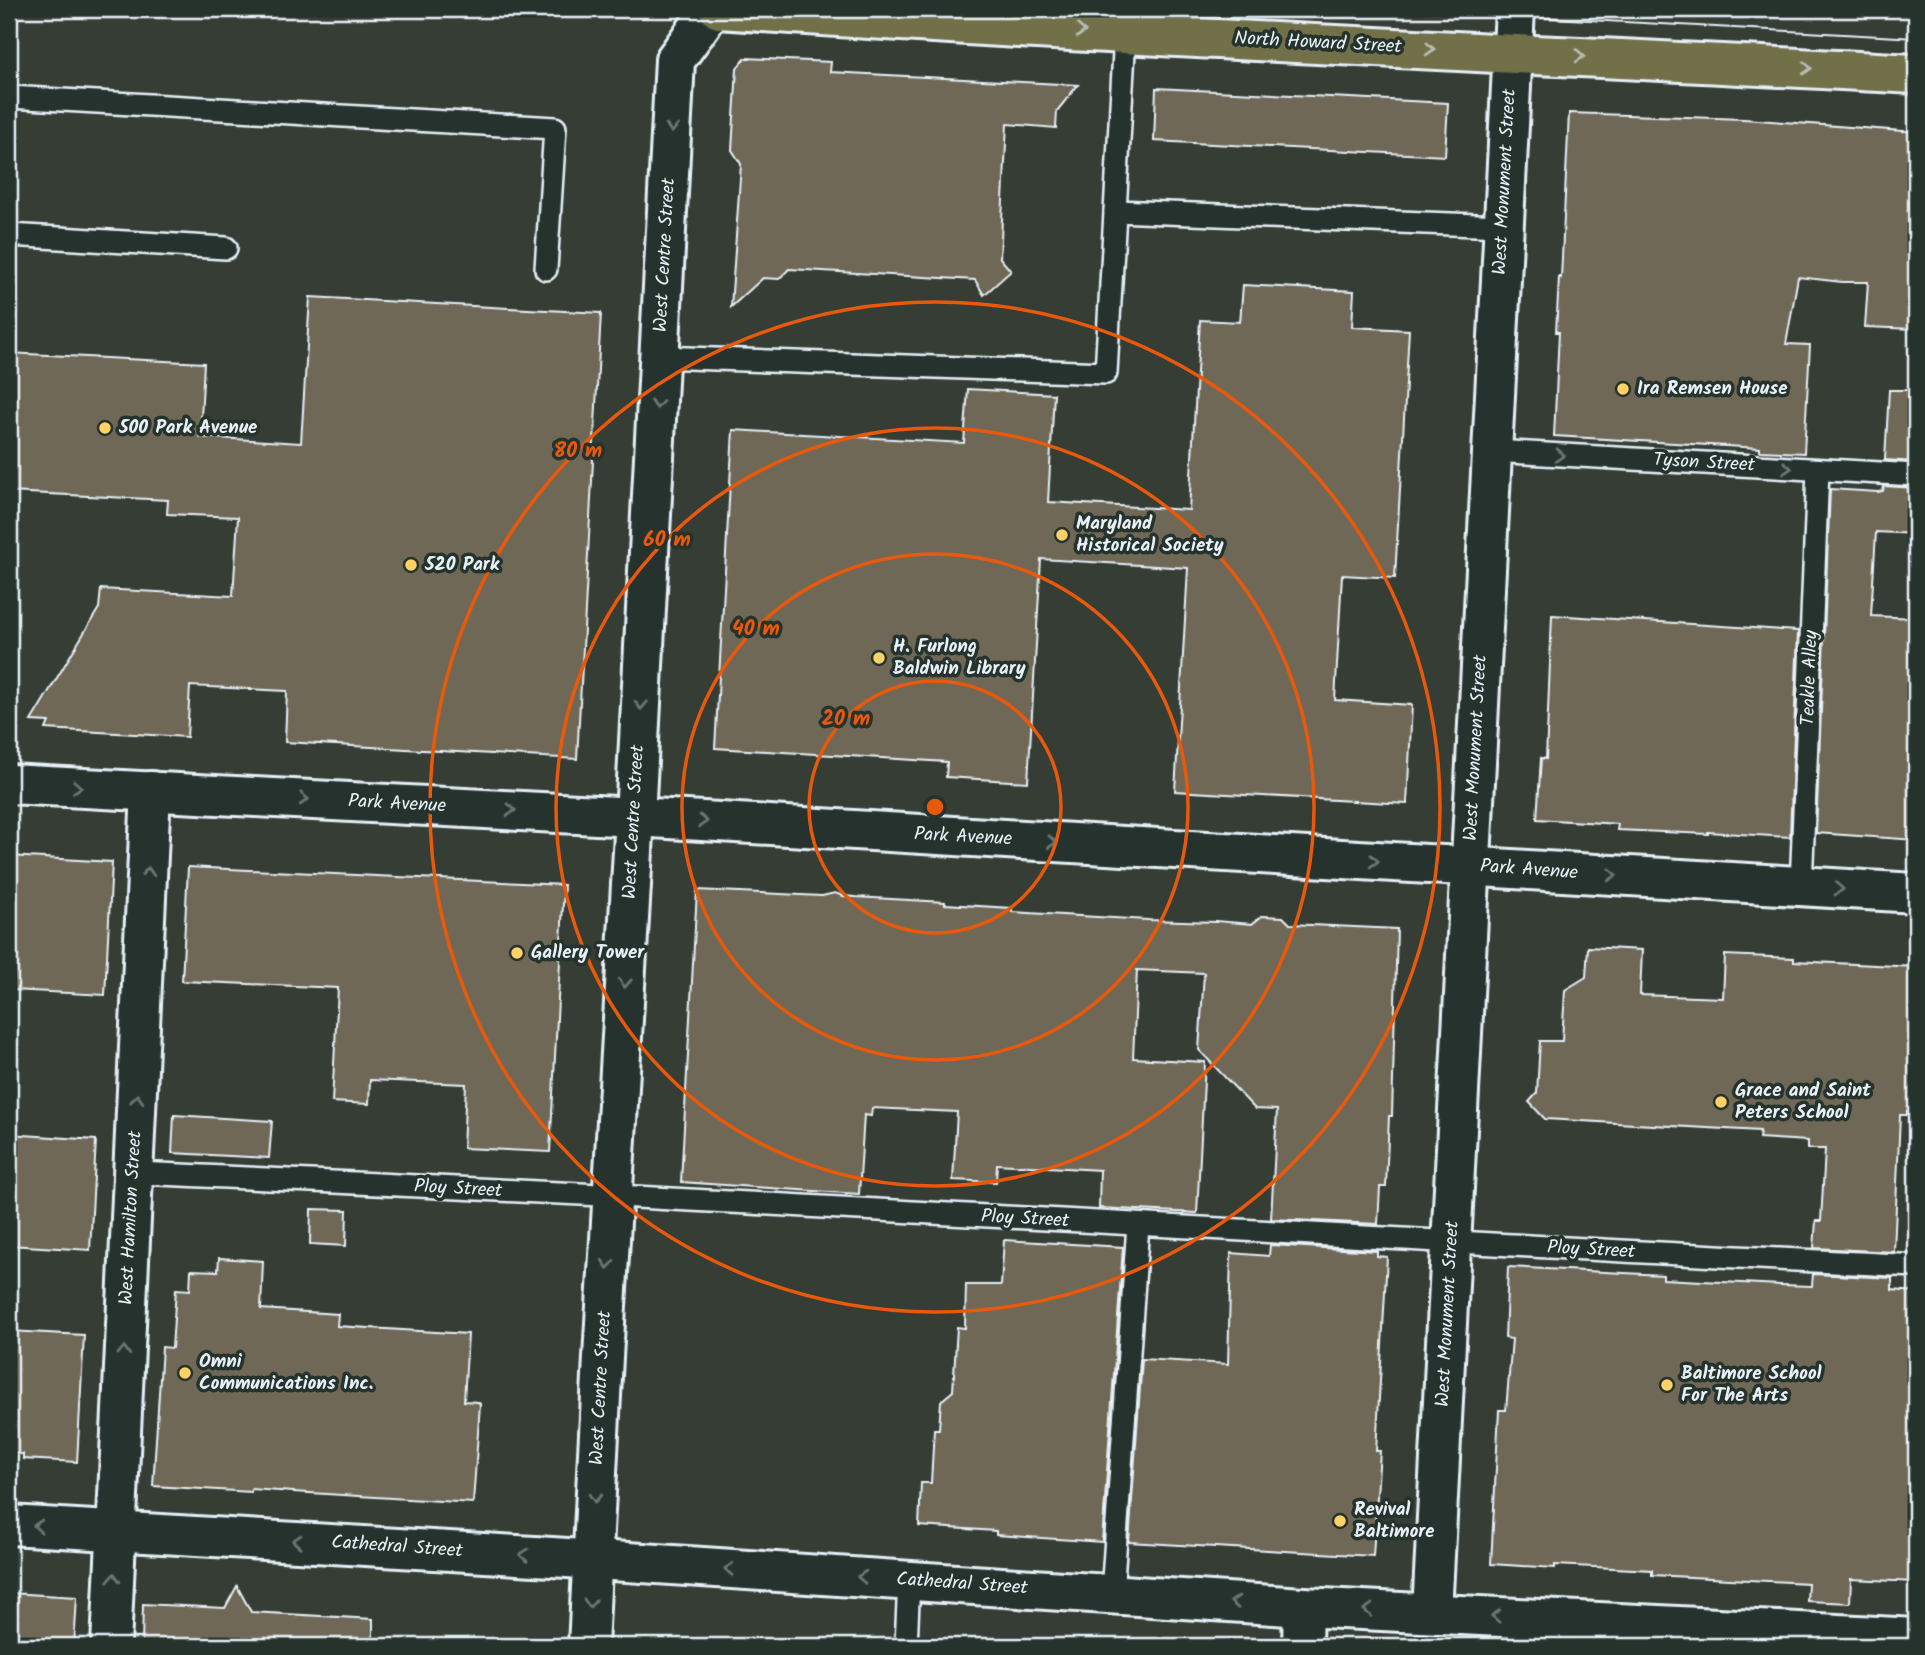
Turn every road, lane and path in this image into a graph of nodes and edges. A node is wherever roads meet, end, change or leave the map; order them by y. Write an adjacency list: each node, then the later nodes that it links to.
1 (712, 9): 13 (street, West Centre Street, one-way to 13)
2 (719, 9): 4 (main road, North Howard Street, one-way to 4)
3 (1515, 9): 5 (street, West Monument Street)
4 (1125, 34): 5 (main road, North Howard Street, one-way to 5); 8 (lane)
5 (1512, 53): 6 (main road, North Howard Street, one-way to 6); 9 (street, West Monument Street)
6 (1916, 74)
7 (9, 97): 12 (lane)
8 (1115, 211): 9 (lane); 13 (lane)
9 (1503, 226): 14 (street, West Monument Street)
10 (9, 235): 11 (lane)
11 (226, 248)
12 (546, 269)
13 (659, 357): 19 (street, West Centre Street, one-way to 19)
14 (1492, 451): 15 (lane, Tyson Street, one-way to 15); 20 (street, West Monument Street)
15 (1818, 470): 16 (lane, Tyson Street); 21 (lane, Teakle Alley)
16 (1916, 475)
17 (9, 784): 18 (street, Park Avenue, one-way to 18)
18 (151, 790): 19 (street, Park Avenue, one-way to 19); 23 (street, West Hamilton Street, one-way to 18)
19 (635, 817): 20 (street, Park Avenue, one-way to 20); 24 (street, West Centre Street, one-way to 24)
20 (1471, 867): 21 (street, Park Avenue, one-way to 21); 26 (street, West Monument Street)
21 (1801, 886): 22 (street, Park Avenue, one-way to 22)
22 (1916, 893)
23 (133, 1173): 24 (lane, Ploy Street); 29 (street, West Hamilton Street, one-way to 23)
24 (612, 1196): 25 (lane, Ploy Street); 30 (street, West Centre Street, one-way to 30)
25 (1138, 1225): 26 (lane, Ploy Street); 32 (lane)
26 (1452, 1243): 27 (lane, Ploy Street); 34 (street, West Monument Street)
27 (1916, 1266)
28 (9, 1525): 29 (street, Cathedral Street, one-way to 28)
29 (116, 1530): 30 (street, Cathedral Street, one-way to 29); 37 (street, West Hamilton Street, one-way to 29)
30 (592, 1560): 31 (street, Cathedral Street, one-way to 30); 38 (street, West Centre Street, one-way to 38)
31 (909, 1580): 32 (street, Cathedral Street); 39 (lane)
32 (1112, 1594): 33 (street, Cathedral Street, one-way to 32)
33 (1303, 1607): 34 (street, Cathedral Street, one-way to 33); 40 (street)
34 (1432, 1613): 35 (street, Cathedral Street, one-way to 34)
35 (1558, 1633): 36 (street, Cathedral Street)
36 (1916, 1638)
37 (111, 1646)
38 (588, 1646)
39 (906, 1646)
40 (1301, 1646)

